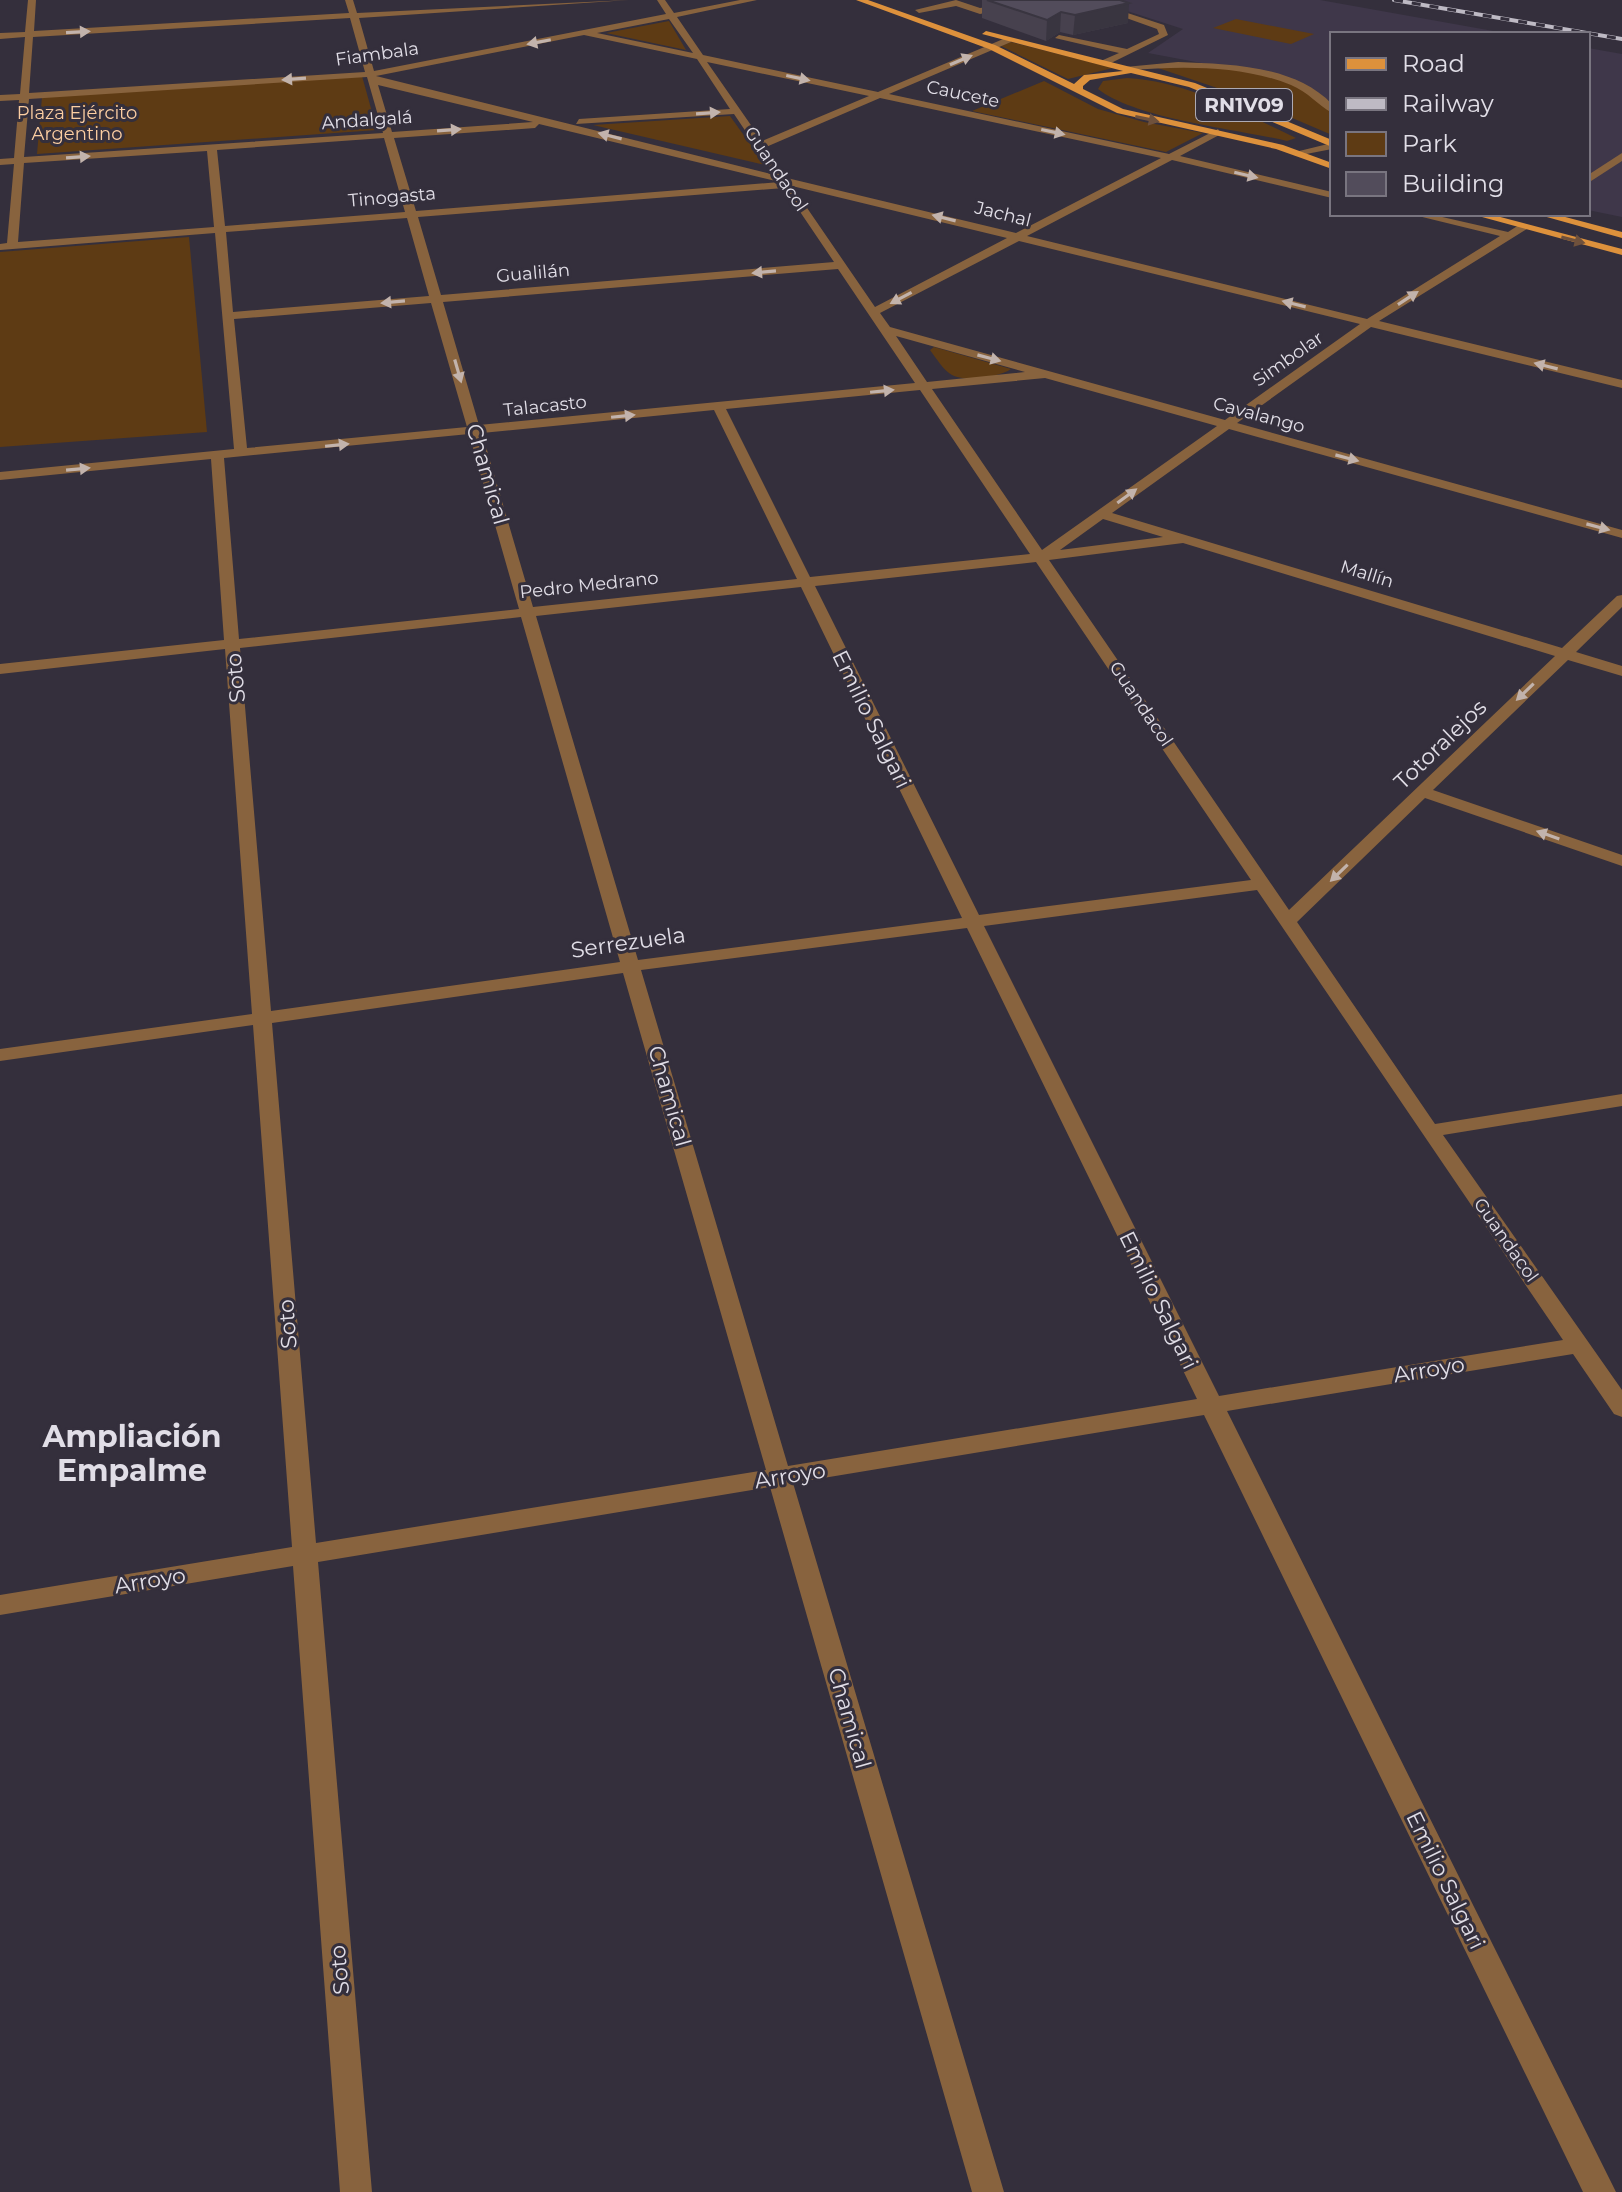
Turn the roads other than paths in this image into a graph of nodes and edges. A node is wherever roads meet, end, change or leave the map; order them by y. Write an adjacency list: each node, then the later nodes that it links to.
1 (32, 0): 14 (street)
2 (349, 0): 11 (street, Chamical)
3 (625, 0): 11 (street)
4 (661, 0): 12 (street, Guandacol)
5 (753, 0): 12 (street, Fiambala)
6 (860, 0): 18 (main road, RN1V09)
7 (890, 0): 10 (main road, RN1V09)
8 (1039, 0): 10 (street)
9 (1080, 0): 19 (street)
10 (919, 10): 17 (main road, RN1V09)
11 (354, 16): 14 (street, one-way to 11); 24 (street, Chamical)
12 (671, 16): 13 (street, Fiambala); 20 (street, Guandacol)
13 (585, 33): 20 (street, Caucete); 24 (street, Fiambala, one-way to 24)
14 (29, 35): 15 (street); 27 (street)
15 (0, 36)
16 (1059, 38): 19 (street)
17 (1008, 40): 18 (street); 21 (main road, RN1V09)
18 (992, 47): 25 (main road, RN1V09); 26 (street, one-way to 18)
19 (1128, 52): 21 (street)
20 (700, 57): 26 (street, Caucete, one-way to 26); 30 (street, Guandacol)
21 (1106, 62): 22 (main road, RN1V09)
22 (1130, 67): 23 (main road, RN1V09); 29 (street)
23 (1154, 74): 25 (main road); 34 (main road, RN1V09)
24 (374, 77): 27 (street, Fiambala, one-way to 27); 31 (street, Jachal); 33 (street, Chamical)
25 (1079, 93): 32 (main road, RN1V09, one-way to 32)
26 (877, 95): 36 (street); 40 (street, Caucete, one-way to 40)
27 (25, 96): 28 (street, Fiambala); 41 (street)
28 (0, 98)
29 (1330, 107)
30 (736, 111): 31 (street, Andalgalá, one-way to 30); 36 (street, Guandacol)
31 (558, 123): 33 (street, Andalgalá, one-way to 31); 45 (street, Jachal, one-way to 31)
32 (1218, 132): 38 (main road, RN1V09); 40 (street)
33 (390, 134): 37 (street, Andalgalá); 47 (street, Chamical)
34 (1330, 144)
35 (1330, 145): 38 (street)
36 (760, 146): 45 (street, Guandacol)
37 (212, 147): 41 (street, Andalgalá, one-way to 37); 52 (street)
38 (1296, 153): 43 (main road, RN1V09)
39 (1622, 156): 44 (street)
40 (1171, 157): 46 (street, Caucete, one-way to 46); 55 (street)
41 (20, 161): 42 (street, Andalgalá); 56 (street)
42 (0, 162)
43 (1330, 165)
44 (1590, 179)
45 (784, 182): 47 (street, Tinogasta); 55 (street, Jachal, one-way to 45); 58 (street, Guandacol)
46 (1330, 195)
47 (413, 214): 52 (street, Tinogasta); 59 (street, Chamical)
48 (1424, 216): 53 (street)
49 (1483, 216): 51 (main road)
50 (1549, 216): 54 (main road)
51 (1523, 227): 53 (street, Simbolar); 57 (main road, one-way to 57)
52 (219, 229): 56 (street, Tinogasta); 61 (street)
53 (1508, 235): 62 (street, Simbolar, one-way to 53)
54 (1622, 235)
55 (1019, 236): 60 (street, one-way to 60); 62 (street, Jachal, one-way to 55)
56 (6, 246)
57 (1622, 252)
58 (842, 265): 59 (street, Gualilán, one-way to 59); 60 (street, Guandacol)
59 (438, 299): 61 (street, Gualilán, one-way to 61); 69 (street, Chamical, one-way to 69)
60 (874, 312): 63 (street, Guandacol)
61 (228, 316): 70 (street)
62 (1370, 322): 65 (street, Jachal, one-way to 62); 68 (street, Simbolar)
63 (886, 330): 64 (street, Cavalango, one-way to 64); 66 (street, Guandacol)
64 (1046, 374): 66 (street, Talacasto); 68 (street, Cavalango)
65 (1622, 384)
66 (924, 386): 67 (street, Talacasto, one-way to 66); 76 (street, Guandacol)
67 (719, 407): 69 (street, Talacasto, one-way to 67); 77 (street, Emilio Salgari)
68 (1227, 424): 73 (street, Simbolar, one-way to 68); 74 (street, Cavalango, one-way to 74)
69 (476, 431): 70 (street, Talacasto, one-way to 69); 79 (street, Chamical)
70 (241, 454): 71 (street, Talacasto)
71 (217, 457): 72 (street, Talacasto, one-way to 71); 80 (street, Soto)
72 (0, 476)
73 (1101, 514): 75 (street, Mallín); 76 (street, Simbolar)
74 (1622, 534)
75 (1182, 539): 76 (street, Pedro Medrano); 81 (street, Mallín)
76 (1041, 557): 77 (street, Pedro Medrano); 86 (street, Guandacol)
77 (804, 583): 79 (street, Pedro Medrano); 87 (street, Emilio Salgari)
78 (1622, 599): 81 (street, Totoralejos)
79 (528, 612): 80 (street, Pedro Medrano); 89 (street, Chamical)
80 (232, 644): 82 (street, Pedro Medrano); 90 (street, Soto)
81 (1565, 654): 83 (street, Mallín); 84 (street, Totoralejos, one-way to 84)
82 (0, 669)
83 (1622, 671)
84 (1423, 792): 85 (street, one-way to 84); 88 (street, Totoralejos, one-way to 88)
85 (1622, 861)
86 (1263, 884): 87 (street, Serrezuela); 88 (street, Guandacol)
87 (971, 920): 89 (street, Serrezuela); 96 (street, Emilio Salgari)
88 (1289, 920): 93 (street, Guandacol)
89 (632, 966): 90 (street, Serrezuela); 98 (street, Chamical)
90 (263, 1017): 91 (street, Serrezuela); 99 (street, Soto)
91 (0, 1055)
92 (1622, 1100): 93 (street)
93 (1430, 1131): 94 (street, Guandacol)
94 (1579, 1345): 95 (street, Guandacol); 96 (street, Arroyo)
95 (1614, 1387): 97 (street, Guandacol)
96 (1211, 1405): 98 (street, Arroyo); 103 (street, Emilio Salgari)
97 (1622, 1408)
98 (780, 1476): 99 (street, Arroyo); 102 (street, Chamical)
99 (305, 1554): 100 (street, Arroyo); 101 (street, Soto)
100 (0, 1605)
101 (356, 2192)
102 (988, 2192)
103 (1600, 2192)

